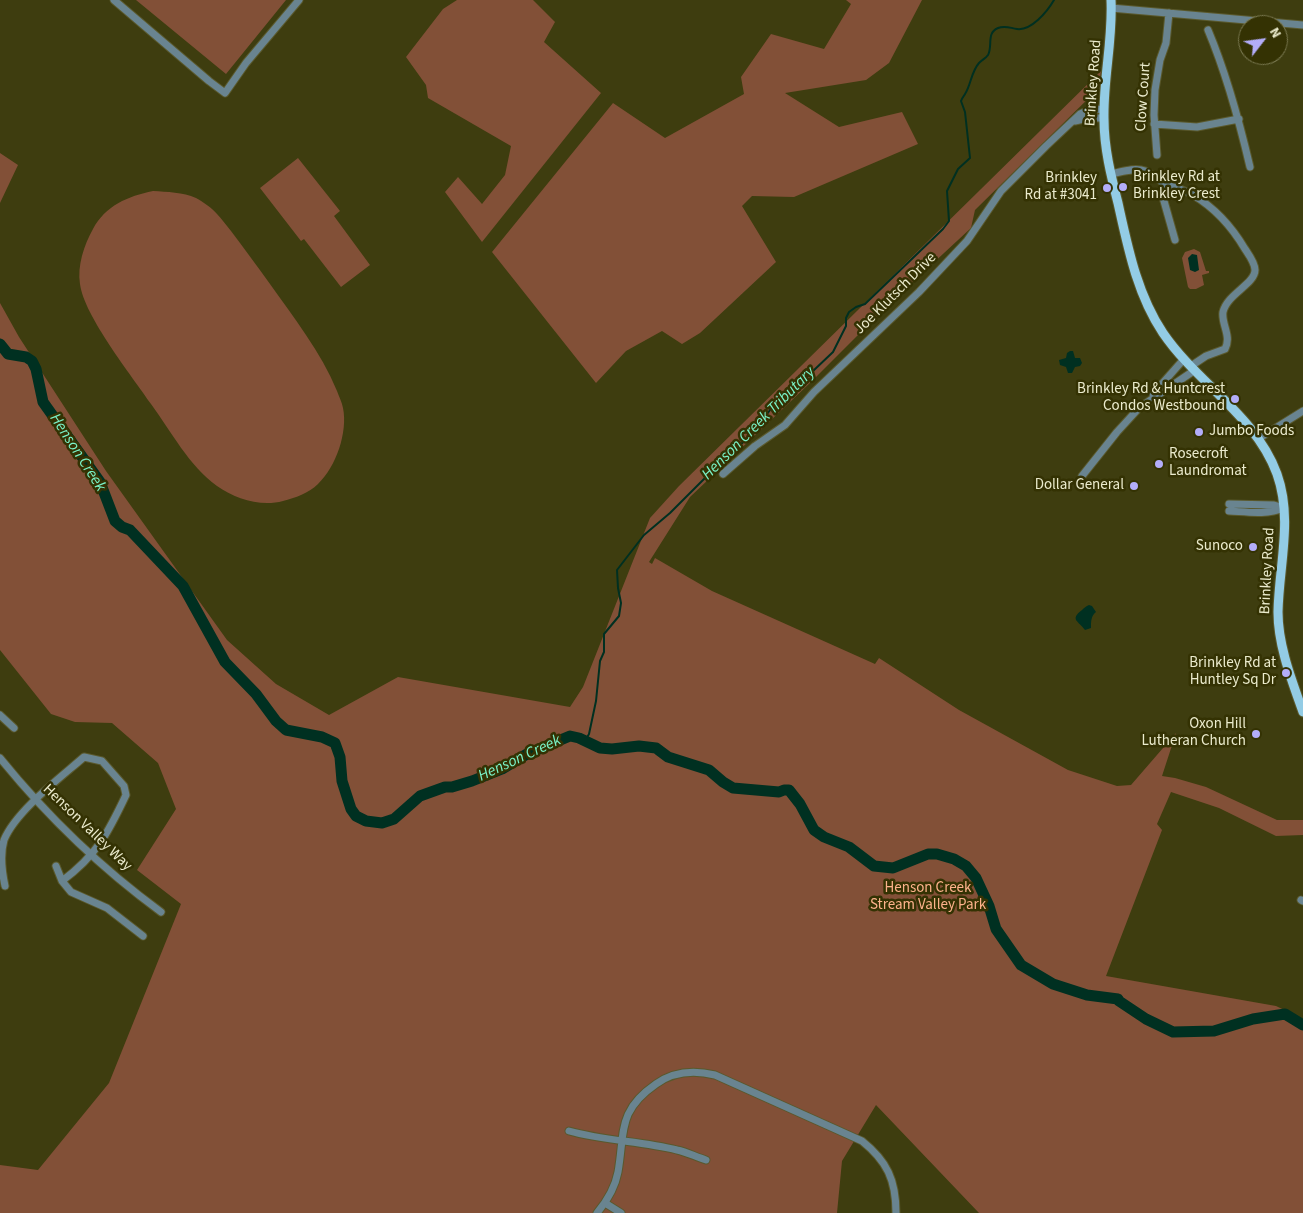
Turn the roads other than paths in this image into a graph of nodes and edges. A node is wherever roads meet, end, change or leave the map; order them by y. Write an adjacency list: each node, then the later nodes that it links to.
1 (114, 0): 2 (street)
2 (299, 0)
3 (1111, 4): 4 (street); 7 (main road, Brinkley Road)
4 (1169, 13): 5 (street); 9 (street, Clow Court)
5 (1303, 25)
6 (1208, 30): 8 (street)
7 (1104, 113): 12 (main road, Brinkley Road); 20 (street, Joe Klutsch Drive)
8 (1239, 119): 9 (street); 11 (street)
9 (1154, 124): 10 (street, Clow Court)
10 (1157, 155)
11 (1250, 167)
12 (1111, 174): 13 (street); 15 (main road, Brinkley Road)
13 (1163, 182): 14 (street); 16 (street)
14 (1174, 240)
15 (1184, 359): 16 (main road, Brinkley Road); 17 (street)
16 (1193, 368): 17 (street); 19 (main road, Brinkley Road)
17 (1146, 402): 21 (street)
18 (1303, 411): 19 (street)
19 (1258, 439): 23 (main road, Brinkley Road)
20 (723, 474)
21 (1082, 476)
22 (1229, 508): 23 (street)
23 (1284, 508): 24 (main road, Brinkley Road)
24 (1302, 708)
25 (0, 715): 26 (street)
26 (14, 728)
27 (0, 758): 28 (street, Henson Valley Way)
28 (36, 800): 29 (street); 30 (street, Henson Valley Way); 30 (street)
29 (2, 840): 33 (street)
30 (91, 855): 32 (street); 34 (street, Henson Valley Way)
31 (56, 866): 32 (street)
32 (62, 881): 35 (street)
33 (5, 886)
34 (161, 912)
35 (143, 936)
36 (569, 1131): 37 (street)
37 (621, 1140): 38 (street); 39 (street); 42 (street)
38 (706, 1160)
39 (605, 1203): 40 (street); 41 (street)
40 (597, 1213)
41 (621, 1213)
42 (896, 1213)

